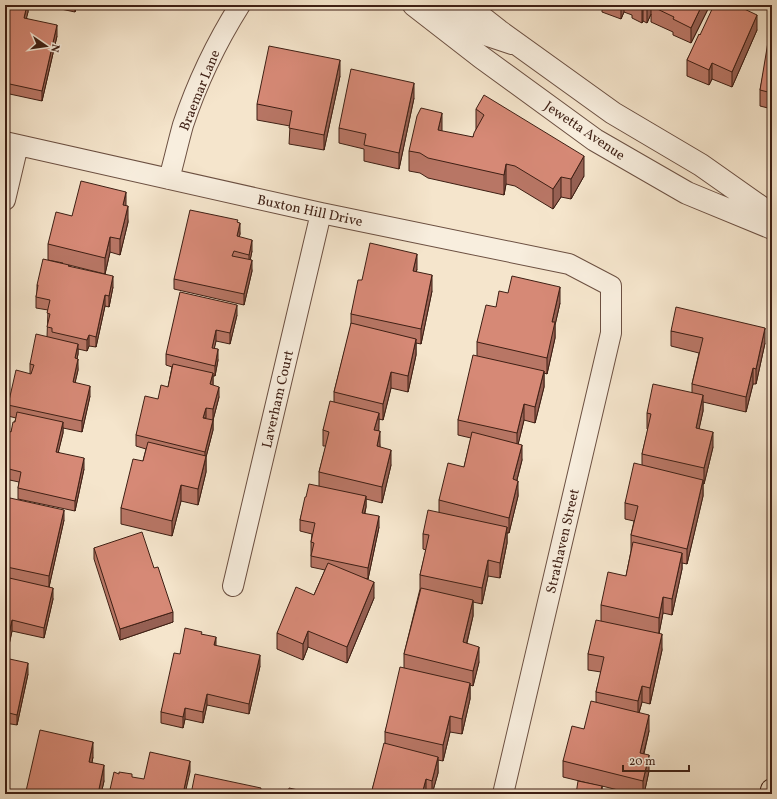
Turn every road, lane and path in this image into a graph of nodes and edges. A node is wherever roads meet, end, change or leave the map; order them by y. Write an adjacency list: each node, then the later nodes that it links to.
1 (240, 5): 7 (street, Braemar Lane)
2 (414, 5): 11 (street, Jewetta Avenue)
3 (444, 5): 5 (street)
4 (466, 5): 5 (street)
5 (524, 48): 10 (street)
6 (12, 143): 7 (street, Buxton Hill Drive); 8 (street)
7 (169, 179): 9 (street, Buxton Hill Drive)
8 (5, 200)
9 (321, 213): 12 (street, Buxton Hill Drive); 13 (street, Laverham Court)
10 (772, 215)
11 (772, 228)
12 (611, 286): 15 (street, Strathaven Street)
13 (233, 586)
14 (772, 790): 16 (highway)
15 (503, 794)
16 (771, 794)

